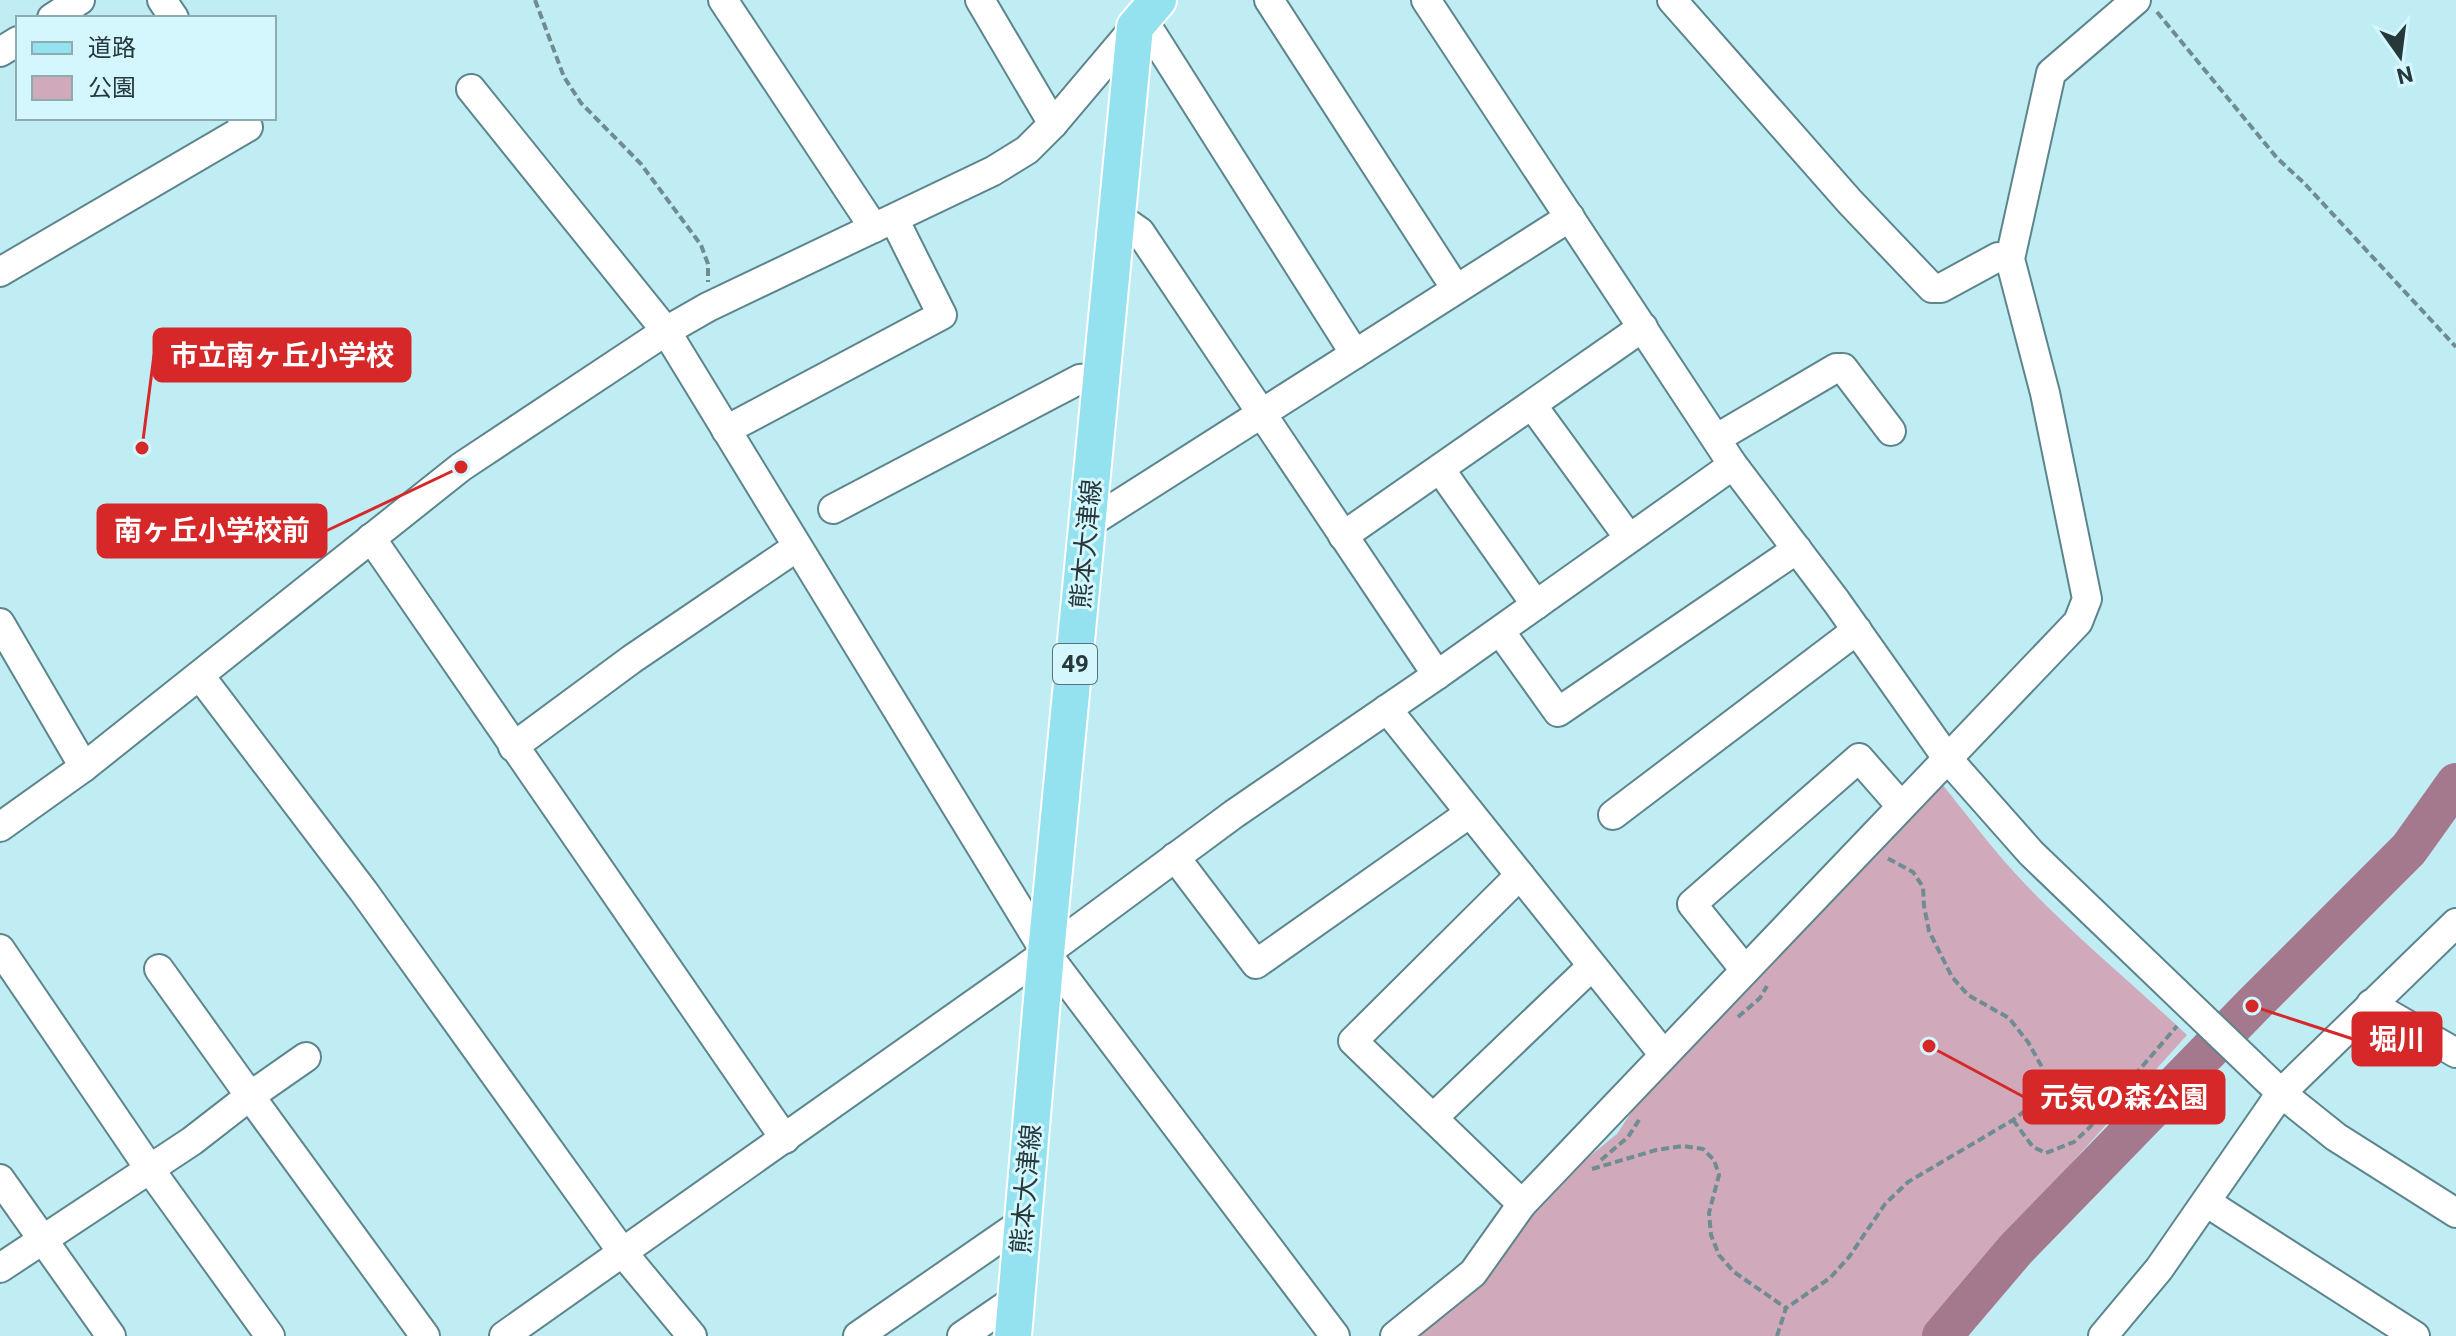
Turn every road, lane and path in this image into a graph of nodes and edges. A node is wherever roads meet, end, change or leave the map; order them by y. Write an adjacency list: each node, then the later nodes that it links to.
1 (80, 0): 10 (street)
2 (535, 0): 20 (path)
3 (723, 0): 16 (street)
4 (980, 0): 13 (street)
5 (1269, 0): 19 (street)
6 (1426, 0): 15 (street)
7 (1672, 0): 17 (street)
8 (2146, 6): 17 (street); 23 (path)
9 (1145, 15): 13 (street); 14 (main road, 熊本大津線 / 49); 24 (street)
10 (55, 16)
11 (471, 89): 22 (street)
12 (243, 120): 18 (street)
13 (1053, 124): 16 (street)
14 (1117, 216): 25 (main road, 熊本大津線 / 49); 27 (street)
15 (1570, 217): 19 (street); 21 (street)
16 (884, 223): 20 (street); 28 (street)
17 (2010, 259): 48 (street)
18 (0, 272)
19 (1456, 289): 24 (street)
20 (708, 307): 22 (street)
21 (1643, 327): 26 (street); 30 (street)
22 (666, 331): 28 (street); 36 (street)
23 (2456, 347)
24 (1355, 354): 27 (street)
25 (1102, 377): 33 (street); 34 (main road, 熊本大津線 / 49)
26 (1532, 405): 32 (street); 37 (street)
27 (1261, 414): 34 (street); 35 (street)
28 (726, 430): 38 (street)
29 (1891, 431): 30 (street)
30 (1717, 438): 31 (street)
31 (1733, 465): 37 (street); 39 (street)
32 (1440, 469): 35 (street); 40 (street)
33 (833, 509)
34 (1088, 524): 59 (main road, 熊本大津線 / 49)
35 (1343, 536): 44 (street)
36 (371, 538): 45 (street); 47 (street)
37 (1629, 538): 40 (street)
38 (797, 547): 47 (street); 59 (street)
39 (1797, 549): 42 (street); 43 (street)
40 (1536, 605): 43 (street)
41 (0, 623): 49 (street)
42 (1857, 630): 48 (street); 52 (street)
43 (1500, 631): 44 (street)
44 (1437, 675): 46 (street)
45 (200, 676): 49 (street); 81 (street)
46 (1387, 709): 51 (street); 55 (street)
47 (513, 747): 72 (street)
48 (1947, 758): 50 (street); 64 (street)
49 (84, 767): 53 (street)
50 (1901, 806): 62 (street); 62 (street)
51 (1470, 813): 55 (street); 56 (street)
52 (1613, 815)
53 (0, 827)
54 (1876, 855): 71 (path)
55 (1175, 857): 59 (street)
56 (1520, 875): 60 (street); 70 (street)
57 (2456, 923): 63 (street)
58 (0, 949): 73 (street)
59 (1046, 953): 72 (street); 79 (main road, 熊本大津線 / 49); 93 (street)
60 (1592, 966): 66 (street); 70 (street)
61 (159, 969): 69 (street)
62 (1745, 970): 66 (street)
63 (2371, 1004): 65 (street); 68 (street)
64 (2195, 1012): 68 (street); 71 (path)
65 (2456, 1053)
66 (1664, 1055): 77 (street)
67 (306, 1057): 69 (street)
68 (2281, 1093): 76 (street); 78 (street)
69 (250, 1096): 73 (street); 87 (street)
70 (1433, 1118): 77 (street)
71 (2013, 1120): 84 (path)
72 (785, 1139): 81 (street)
73 (149, 1168): 80 (street); 86 (street)
74 (1592, 1169): 84 (path)
75 (0, 1179): 80 (street)
76 (2206, 1202): 96 (street); 97 (street)
77 (1522, 1204): 94 (street)
78 (2456, 1213)
79 (1023, 1222): 83 (main road, 熊本大津線 / 49); 90 (street)
80 (43, 1240): 82 (street); 85 (street)
81 (623, 1253): 88 (street); 89 (street)
82 (0, 1268)
83 (1016, 1299): 91 (street); 92 (main road, 熊本大津線 / 49)
84 (1786, 1308): 95 (path)
85 (111, 1336)
86 (270, 1336)
87 (425, 1336)
88 (504, 1336)
89 (692, 1336)
90 (858, 1336)
91 (962, 1336)
92 (1013, 1336)
93 (1335, 1336)
94 (1395, 1336)
95 (1777, 1336)
96 (2103, 1336)
97 (2415, 1336)

